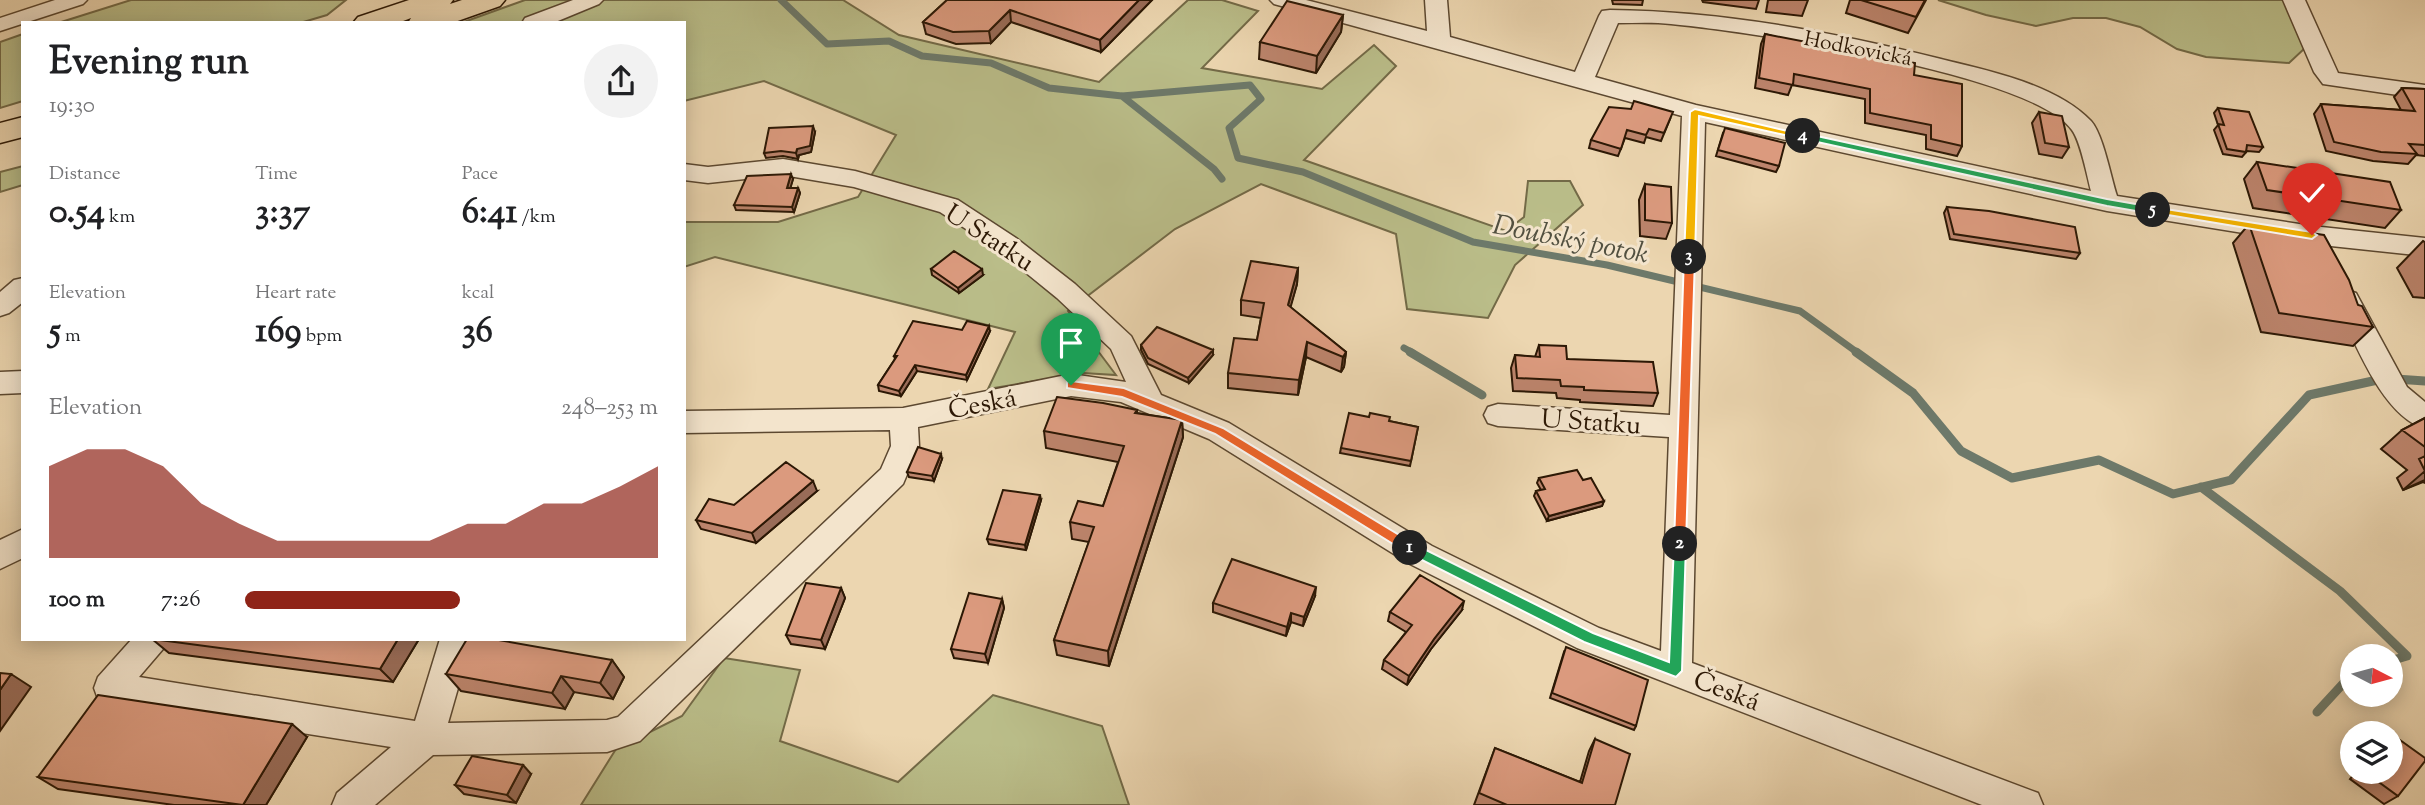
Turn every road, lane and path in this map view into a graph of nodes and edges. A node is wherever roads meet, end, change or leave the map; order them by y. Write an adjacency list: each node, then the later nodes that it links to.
1 (76, 0): 13 (street)
2 (380, 0): 9 (highway)
3 (438, 0): 10 (highway)
4 (490, 0): 11 (highway)
5 (592, 0): 12 (street)
6 (1281, 0): 14 (street)
7 (1436, 0): 14 (street)
8 (2294, 0): 16 (street)
9 (346, 21)
10 (374, 21)
11 (429, 21)
12 (538, 21)
13 (0, 25)
14 (1439, 41): 15 (street)
15 (1582, 80): 17 (street); 23 (street, Hodkovická)
16 (2425, 92)
17 (1695, 112): 23 (street); 35 (street)
18 (21, 128): 19 (highway)
19 (0, 133)
20 (21, 147): 21 (highway)
21 (0, 153)
22 (686, 172): 30 (street, U Statku)
23 (2107, 203): 24 (street)
24 (2312, 235): 25 (street); 32 (street)
25 (2425, 247)
26 (21, 289): 27 (street)
27 (0, 306)
28 (21, 382): 29 (street)
29 (0, 383)
30 (1151, 404): 33 (street, Česká); 40 (street, Česká)
31 (1498, 415): 35 (street, U Statku)
32 (2425, 418)
33 (904, 419): 34 (street, Česká); 41 (street)
34 (686, 422)
35 (1684, 427): 40 (street)
36 (21, 543): 37 (street)
37 (0, 556)
38 (150, 641): 41 (street)
39 (455, 641): 41 (street)
40 (1676, 671): 43 (street, Česká)
41 (426, 739): 42 (street)
42 (349, 805)
43 (2026, 805)

